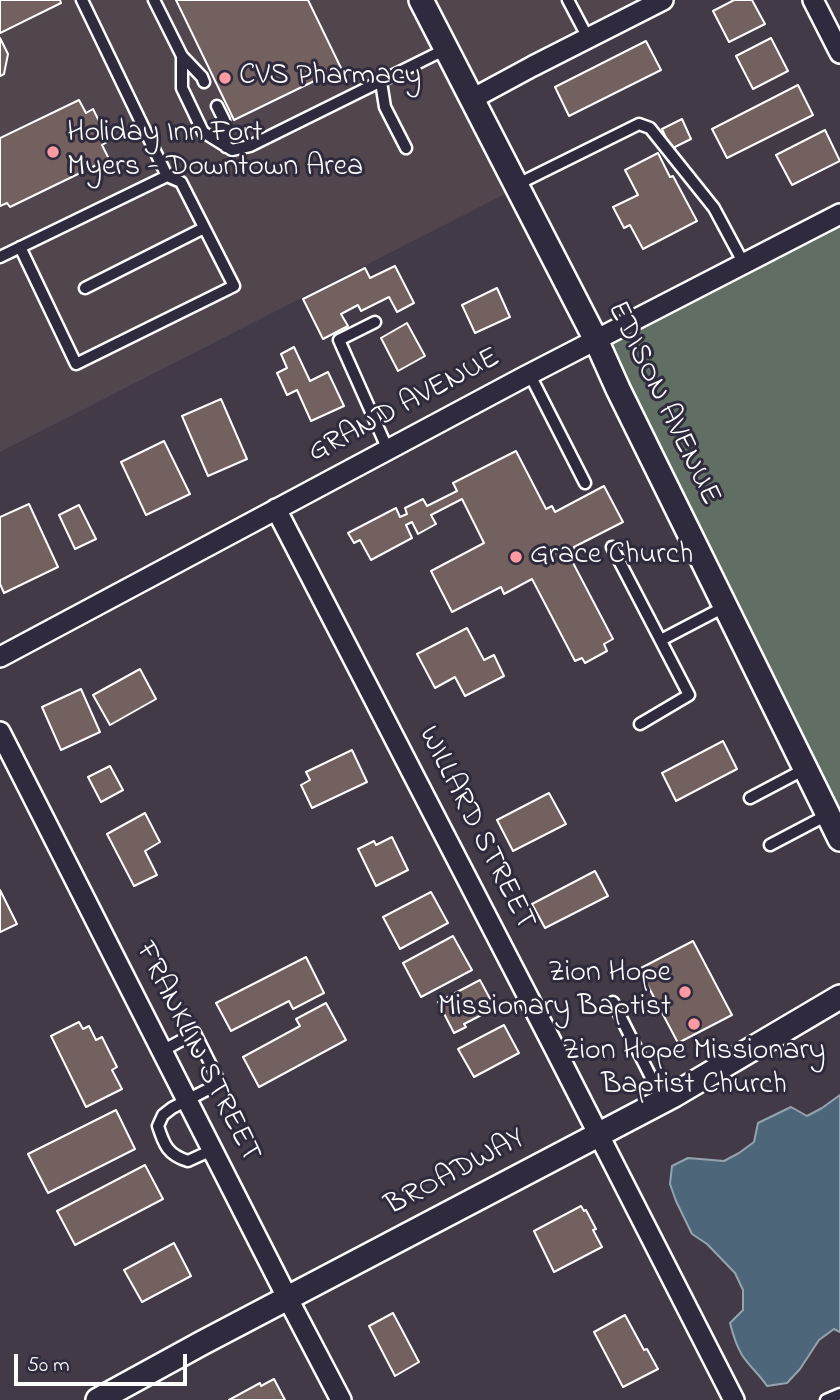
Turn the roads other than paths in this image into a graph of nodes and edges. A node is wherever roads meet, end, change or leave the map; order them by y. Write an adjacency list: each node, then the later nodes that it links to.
1 (82, 0): 17 (lane)
2 (154, 0): 10 (lane)
3 (421, 0): 8 (street, EDISON AVENUE)
4 (568, 0): 7 (lane)
5 (663, 0): 7 (street)
6 (813, 0): 9 (street)
7 (588, 38): 13 (street)
8 (446, 49): 12 (lane); 13 (street, EDISON AVENUE)
9 (840, 53)
10 (182, 56): 11 (lane); 15 (lane)
11 (204, 82)
12 (381, 82): 15 (lane); 16 (lane)
13 (472, 99): 18 (street, EDISON AVENUE)
14 (216, 106): 15 (lane)
15 (226, 147)
16 (406, 148)
17 (167, 176): 20 (lane); 21 (lane)
18 (515, 185): 23 (lane); 26 (street, EDISON AVENUE)
19 (840, 214): 23 (street, GRAND AVENUE)
20 (204, 228): 21 (lane); 24 (lane)
21 (20, 247): 22 (lane)
22 (0, 257)
23 (744, 264): 26 (street, GRAND AVENUE)
24 (85, 288)
25 (375, 322): 28 (lane)
26 (596, 340): 27 (street, GRAND AVENUE); 32 (street, EDISON AVENUE)
27 (530, 375): 28 (street, GRAND AVENUE); 29 (lane)
28 (388, 450): 30 (street, GRAND AVENUE)
29 (585, 483)
30 (276, 509): 34 (street, GRAND AVENUE); 47 (street, WILLARD STREET)
31 (612, 547): 33 (lane)
32 (726, 606): 33 (lane); 37 (street, EDISON AVENUE)
33 (661, 640): 35 (lane)
34 (0, 657)
35 (640, 724)
36 (0, 732): 44 (street, FRANKLIN STREET)
37 (806, 769): 38 (lane); 39 (street, EDISON AVENUE)
38 (750, 798)
39 (828, 814): 40 (street, EDISON AVENUE); 41 (lane)
40 (840, 839)
41 (770, 845)
42 (840, 997): 46 (street, BROADWAY)
43 (613, 1002): 46 (lane)
44 (162, 1051): 45 (street, FRANKLIN STREET); 45 (lane)
45 (187, 1101): 48 (street, FRANKLIN STREET); 48 (lane)
46 (663, 1101): 47 (street, BROADWAY)
47 (598, 1134): 49 (street, BROADWAY); 53 (street, WILLARD STREET)
48 (212, 1150): 49 (street, FRANKLIN STREET)
49 (288, 1299): 51 (street, BROADWAY); 52 (street, FRANKLIN STREET)
50 (840, 1394): 54 (lane)
51 (98, 1400)
52 (341, 1400)
53 (734, 1400)
54 (827, 1400)

